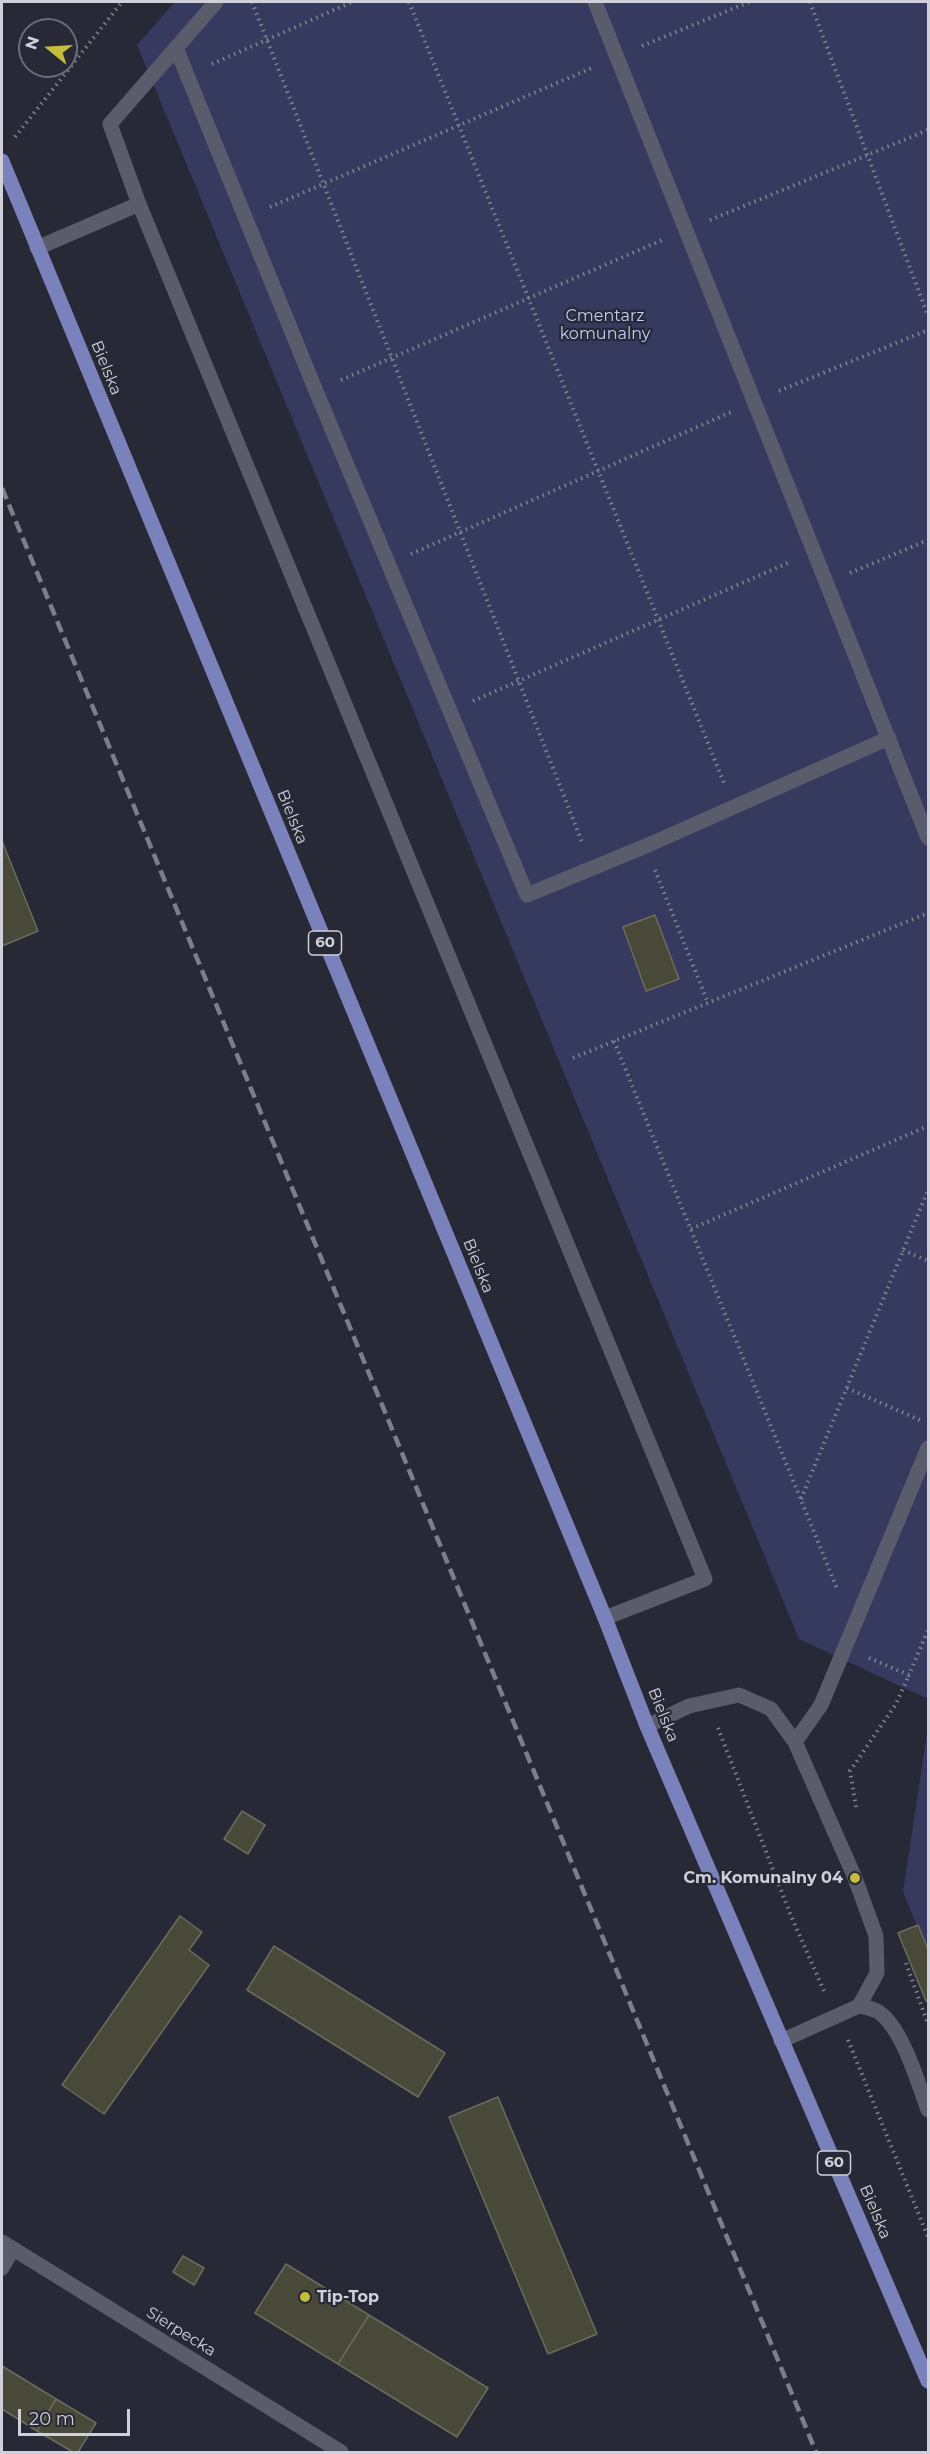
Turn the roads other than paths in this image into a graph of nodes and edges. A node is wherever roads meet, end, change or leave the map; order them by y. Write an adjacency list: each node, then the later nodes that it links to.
1 (216, 2): 3 (street)
2 (595, 2): 7 (street)
3 (176, 48): 5 (street); 7 (street)
4 (2, 161): 6 (main road, Bielska / 60)
5 (139, 204): 6 (street); 10 (street)
6 (37, 248): 10 (main road, Bielska / 60)
7 (889, 738): 8 (street)
8 (928, 838)
9 (928, 1448): 12 (street)
10 (605, 1618): 11 (main road, Bielska / 60)
11 (647, 1726): 12 (street); 14 (main road, Bielska / 60)
12 (795, 1742): 13 (street)
13 (859, 2006): 14 (street); 15 (street)
14 (781, 2041): 18 (main road, Bielska / 60)
15 (928, 2110)
16 (7, 2245): 17 (street); 19 (street, Sierpecka)
17 (2, 2268)
18 (928, 2381)
19 (341, 2452)

